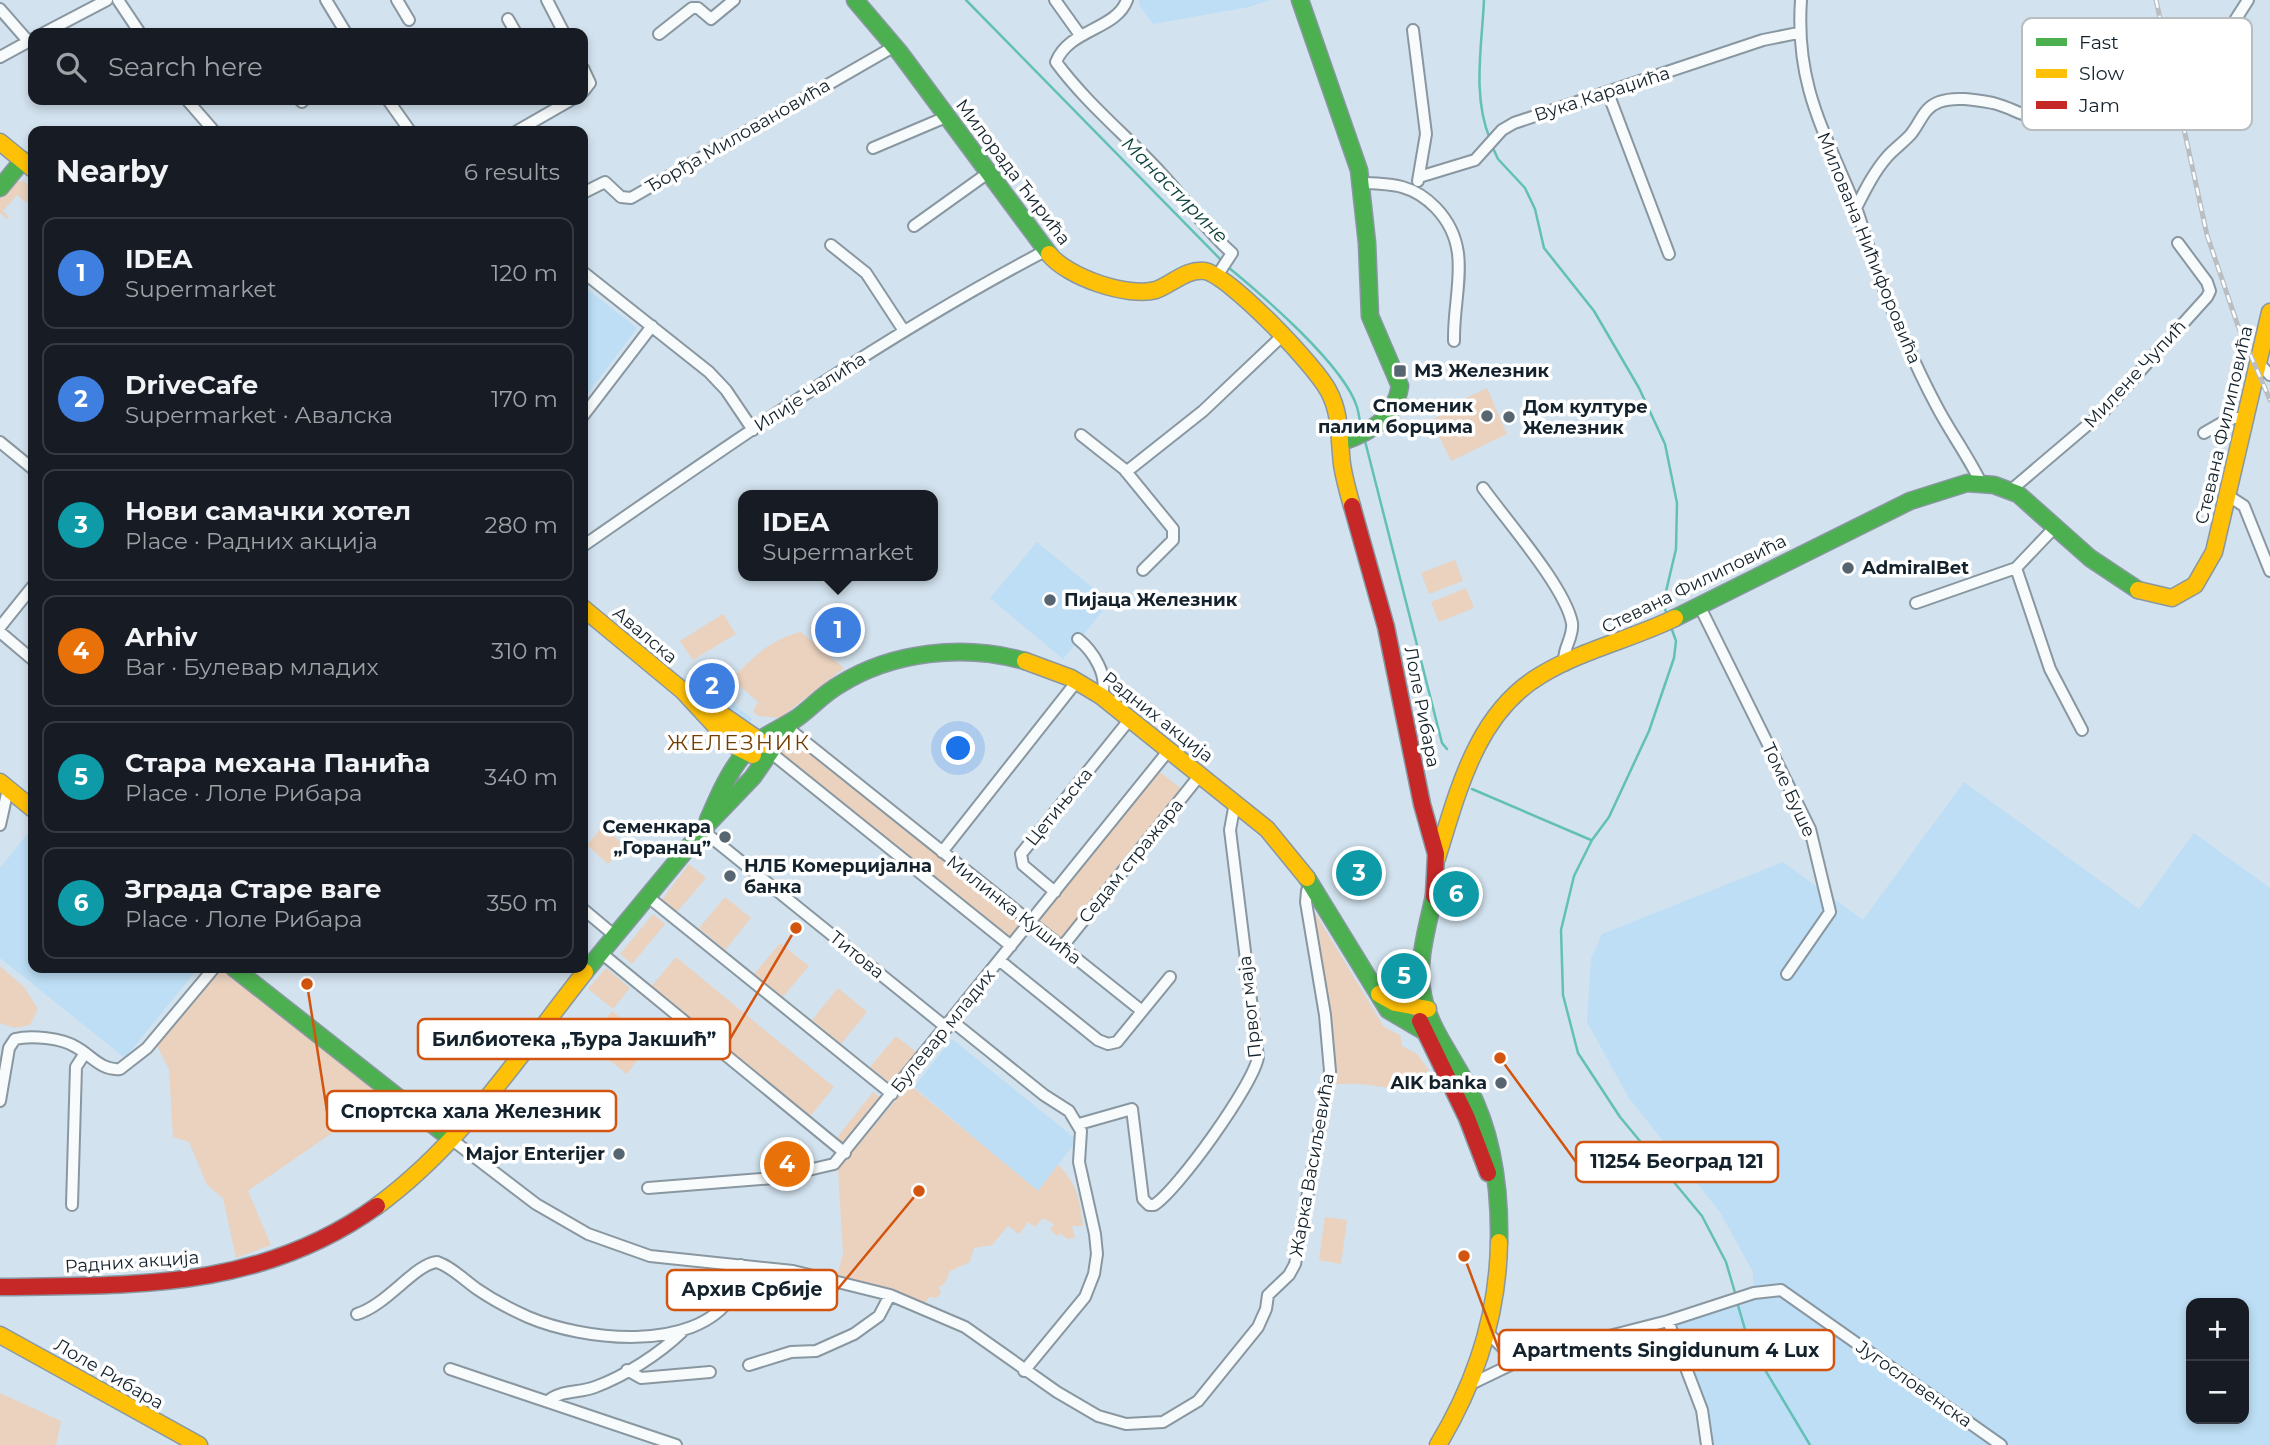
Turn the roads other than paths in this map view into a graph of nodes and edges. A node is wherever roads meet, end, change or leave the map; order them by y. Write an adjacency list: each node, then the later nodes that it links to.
1 (107, 0): 17 (street)
2 (118, 0): 18 (street)
3 (326, 0): 19 (street)
4 (397, 0): 16 (street)
5 (547, 0): 21 (street)
6 (734, 0): 24 (street)
7 (855, 0): 28 (main road, Милорада Ћирића)
8 (1055, 0): 25 (street)
9 (1127, 0): 25 (street)
10 (1300, 0): 44 (main road)
11 (1801, 0): 23 (street, Милована Нићифоровића)
12 (2248, 0): 14 (street)
13 (0, 9): 26 (street)
14 (2236, 18)
15 (508, 19): 20 (street)
16 (409, 20)
17 (54, 28)
18 (137, 28)
19 (343, 28)
20 (513, 28)
21 (561, 28)
22 (1413, 30): 43 (street)
23 (1798, 33): 30 (street, Вука Караџића); 48 (street, Милована Нићифоровића)
24 (659, 34)
25 (1080, 35): 54 (street)
26 (28, 37)
27 (28, 42): 29 (street)
28 (895, 46): 35 (main road, Милорада Ћирића); 46 (street, Ђорђа Миловановића)
29 (0, 57)
30 (1608, 93): 43 (street, Вука Караџића); 53 (street)
31 (191, 105): 36 (street)
32 (392, 105): 37 (street)
33 (554, 105): 38 (street)
34 (2022, 114): 48 (street)
35 (946, 117): 40 (street); 42 (main road, Милорада Ћирића)
36 (210, 126)
37 (407, 126)
38 (524, 126)
39 (0, 142): 41 (main road)
40 (873, 148)
41 (28, 164): 45 (main road)
42 (988, 173): 49 (street); 52 (main road, Милорада Ћирића)
43 (1419, 177): 47 (street)
44 (1362, 183): 47 (street); 68 (main road)
45 (0, 188)
46 (588, 190)
47 (1414, 190): 60 (street)
48 (1856, 208): 72 (street, Милована Нићифоровића)
49 (914, 226)
50 (2178, 243): 74 (street, Милене Чупић)
51 (831, 245): 58 (street)
52 (1045, 251): 54 (main road, Милорада Ћирића); 58 (street, Илије Чалића)
53 (1669, 254)
54 (1220, 273): 59 (main road)
55 (588, 276): 57 (street)
56 (2270, 312): 61 (main road, Стевана Филиповића)
57 (652, 326): 63 (street); 65 (street)
58 (904, 331): 65 (street, Илије Чалића)
59 (1281, 337): 68 (main road); 71 (street)
60 (1454, 341)
61 (2264, 360): 62 (street); 64 (main road, Стевана Филиповића)
62 (2270, 374)
63 (588, 409)
64 (2244, 418): 66 (street); 75 (main road, Стевана Филиповића)
65 (753, 430): 77 (street, Илије Чалића)
66 (2204, 433)
67 (1081, 435): 71 (street)
68 (1356, 437): 109 (main road, Лоле Рибара)
69 (0, 442): 70 (street)
70 (28, 465)
71 (1126, 472): 79 (street)
72 (1981, 483): 74 (main road, Стевана Филиповића); 83 (main road, Стевана Филиповића)
73 (1483, 488): 89 (street)
74 (2011, 490): 76 (main road, Стевана Филиповића)
75 (2227, 495): 76 (main road, Стевана Филиповића); 80 (street)
76 (2055, 527): 78 (street)
77 (588, 543)
78 (2016, 568): 82 (street); 96 (street)
79 (1143, 570)
80 (2270, 571)
81 (28, 592): 85 (street)
82 (1916, 603)
83 (1692, 610): 89 (main road, Стевана Филиповића); 124 (street, Томе Буше)
84 (588, 612): 91 (main road, Авалска)
85 (0, 627)
86 (0, 632): 88 (street)
87 (1079, 639): 92 (street)
88 (28, 656)
89 (1565, 665): 109 (main road, Стевана Филиповића)
90 (1077, 681): 92 (main road, Радних акција); 94 (main road, Радних акција); 108 (street)
91 (683, 691): 95 (main road, Авалска); 97 (main road, Авалска)
92 (1101, 696): 93 (main road, Радних акција)
93 (1130, 719): 98 (main road, Радних акција); 111 (street, Цетињска)
94 (790, 725): 97 (main road, Радних акција); 100 (main road, Радних акција); 108 (street, Милинка Кушића)
95 (716, 726): 99 (main road, Авалска); 103 (main road)
96 (2082, 730)
97 (760, 739): 99 (main road, Радних акција); 100 (main road, Авалска)
98 (1169, 750): 101 (main road, Радних акција); 111 (street, Булевар младих)
99 (745, 753): 100 (main road); 103 (main road, Радних акција)
100 (770, 753): 107 (main road, Радних акција); 116 (street)
101 (1200, 775): 104 (main road, Радних акција); 117 (street, Седам стражара)
102 (4, 786): 105 (main road); 106 (street)
103 (722, 790): 107 (main road, Радних акција)
104 (1235, 803): 110 (main road, Радних акција); 132 (street, Првог маја)
105 (28, 805)
106 (0, 825)
107 (704, 828): 112 (main road, Радних акција); 128 (street, Титова)
108 (942, 852): 114 (street, Милинка Кушића)
109 (1437, 858): 126 (main road, Лоле Рибара)
110 (1313, 886): 126 (main road, Радних акција); 149 (street, Жарка Васиљевића)
111 (1055, 892): 114 (street, Булевар младих)
112 (647, 896): 115 (main road, Радних акција); 130 (street)
113 (588, 913): 115 (street)
114 (1030, 922): 116 (street, Булевар младих); 117 (street, Милинка Кушића)
115 (614, 935): 118 (main road, Радних акција)
116 (1011, 946): 119 (street, Булевар младих)
117 (1062, 947): 127 (street, Милинка Кушића)
118 (600, 953): 120 (main road, Радних акција); 134 (street)
119 (999, 960): 127 (street); 128 (street, Булевар младих)
120 (588, 968)
121 (210, 973): 129 (street)
122 (240, 973): 133 (main road)
123 (584, 973): 133 (main road, Радних акција)
124 (1787, 974)
125 (1170, 977): 127 (street)
126 (1418, 1009): 143 (main road)
127 (1142, 1011)
128 (949, 1024): 130 (street, Булевар младих); 132 (street, Титова)
129 (85, 1053): 131 (street); 136 (street)
130 (892, 1094): 134 (street, Булевар младих)
131 (1, 1095)
132 (1079, 1124): 149 (street)
133 (451, 1139): 137 (street, Жарка Васиљевића); 138 (main road, Радних акција)
134 (845, 1153): 135 (street, Булевар младих)
135 (648, 1188)
136 (72, 1206)
137 (741, 1265): 139 (street, Жарка Васиљевића); 142 (street)
138 (0, 1287)
139 (890, 1295): 146 (street); 149 (street, Жарка Васиљевића)
140 (358, 1314): 142 (street)
141 (1668, 1321): 145 (street); 156 (street); 157 (street, Југословенска)
142 (682, 1332): 148 (street)
143 (1489, 1334): 145 (street); 151 (main road)
144 (0, 1335): 153 (main road, Лоле Рибара)
145 (1527, 1357): 151 (street)
146 (749, 1365)
147 (450, 1369): 152 (street)
148 (627, 1370): 150 (street); 152 (street)
149 (1024, 1371)
150 (710, 1372)
151 (1469, 1385): 155 (main road)
152 (548, 1401): 154 (street)
153 (200, 1445)
154 (676, 1445)
155 (1438, 1445)
156 (1707, 1445)
157 (2001, 1445)

